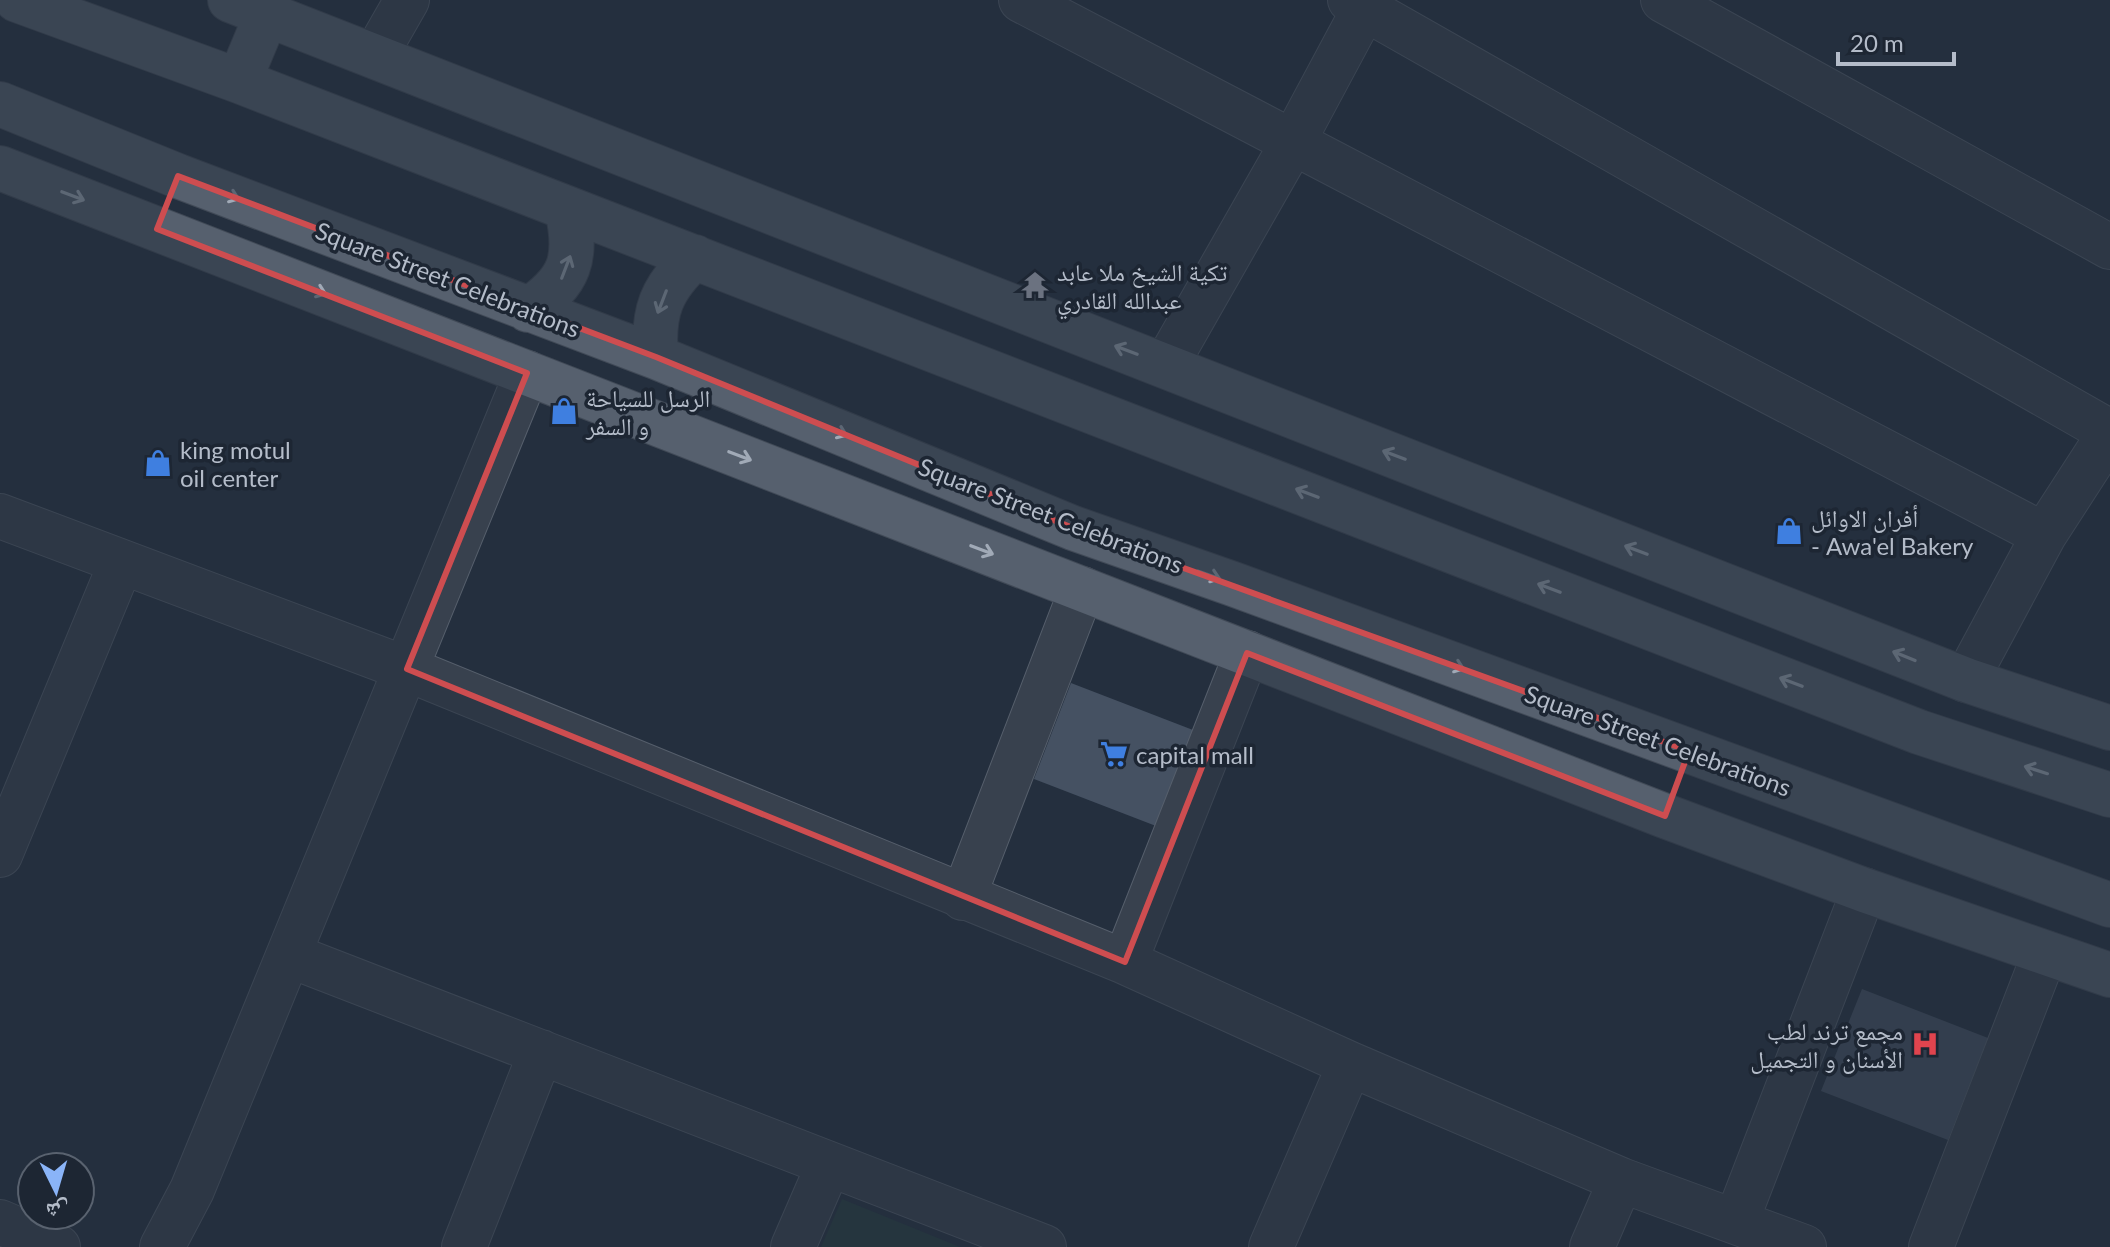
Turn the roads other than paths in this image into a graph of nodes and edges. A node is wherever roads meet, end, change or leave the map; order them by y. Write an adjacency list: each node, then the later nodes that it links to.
1 (17, 0): 8 (main road)
2 (407, 0): 7 (street)
3 (1021, 0): 10 (street)
4 (1663, 0): 15 (street)
5 (1362, 3): 10 (street); 21 (street)
6 (249, 7): 7 (main road); 8 (main road)
7 (375, 56): 19 (main road, one-way to 7)
8 (239, 81): 13 (main road)
9 (0, 104): 12 (main road, Square Street Celebrations)
10 (1293, 142): 19 (street); 23 (street)
11 (0, 168): 14 (main road, one-way to 14)
12 (178, 176): 14 (main road); 17 (main road, Square Street Celebrations, one-way to 17)
13 (567, 209): 16 (main road); 17 (main road, one-way to 13)
14 (157, 229): 20 (main road, one-way to 20)
15 (2110, 247)
16 (695, 257): 18 (main road, one-way to 18); 27 (main road, one-way to 16)
17 (528, 310): 18 (main road, Square Street Celebrations)
18 (656, 357): 32 (main road, Square Street Celebrations, one-way to 32)
19 (1166, 365): 25 (main road, one-way to 19)
20 (527, 373): 26 (main road, one-way to 26); 29 (street)
21 (2110, 433): 23 (street)
22 (0, 516): 24 (street)
23 (2044, 535): 30 (street)
24 (121, 563): 29 (street); 35 (street)
25 (1696, 573): 27 (main road); 30 (main road, one-way to 25)
26 (1082, 589): 28 (main road); 37 (street)
27 (1669, 634): 33 (main road, one-way to 27)
28 (1247, 653): 34 (main road); 41 (street)
29 (407, 669): 37 (street); 40 (street)
30 (1966, 680): 31 (main road)
31 (2110, 728)
32 (1689, 751): 34 (main road); 38 (main road, Square Street Celebrations)
33 (2110, 795)
34 (1665, 816): 36 (main road)
35 (0, 855)
36 (1864, 890): 39 (main road); 48 (street)
37 (963, 898): 41 (street)
38 (2110, 905)
39 (2045, 953): 42 (main road); 57 (street)
40 (289, 955): 43 (street); 50 (street)
41 (1125, 962): 44 (street)
42 (2110, 975)
43 (541, 1052): 45 (street); 51 (street)
44 (1350, 1064): 46 (street); 54 (street)
45 (829, 1164): 52 (street); 53 (street)
46 (1621, 1180): 48 (street); 55 (street)
47 (0, 1222): 49 (street)
48 (1736, 1222): 56 (street)
49 (58, 1247)
50 (162, 1247)
51 (464, 1247)
52 (793, 1247)
53 (1044, 1247)
54 (1271, 1247)
55 (1592, 1247)
56 (1804, 1247)
57 (1931, 1247)

